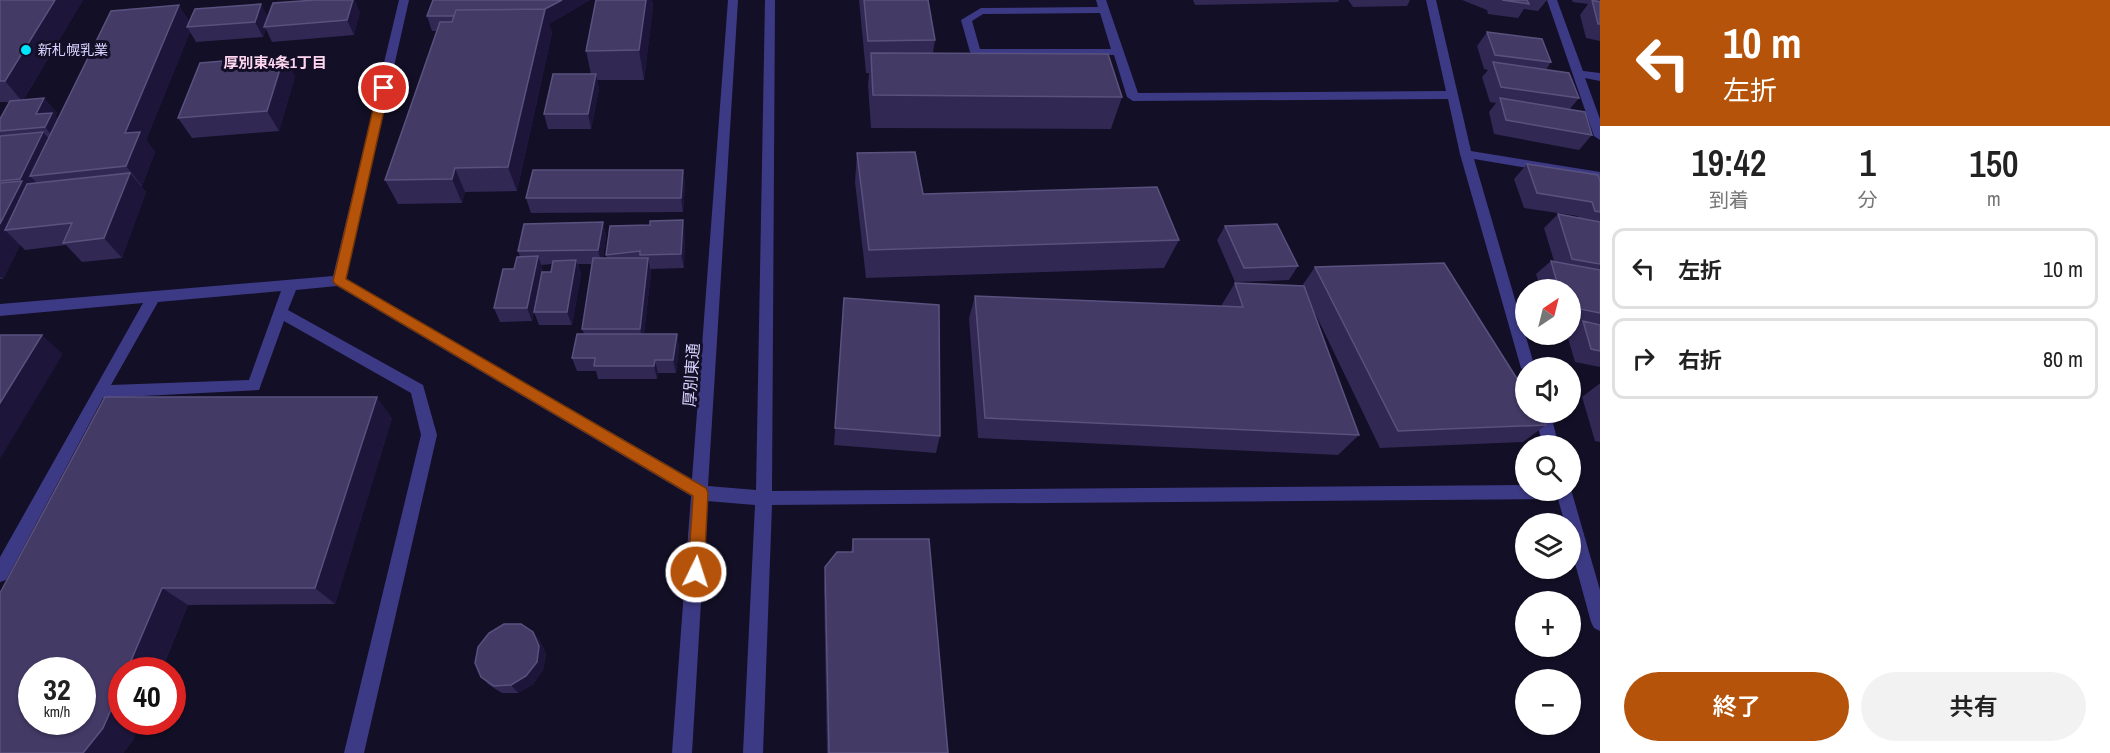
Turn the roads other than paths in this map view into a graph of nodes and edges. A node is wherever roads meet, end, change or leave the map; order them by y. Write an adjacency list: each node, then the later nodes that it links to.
1 (404, 0): 14 (street)
2 (733, 0): 22 (street, 厚別東通)
3 (770, 0): 23 (street)
4 (1431, 0): 10 (street)
5 (1552, 0): 8 (street)
6 (1103, 5): 7 (street); 7 (street)
7 (1119, 52): 10 (street)
8 (1576, 73): 9 (street); 11 (street)
9 (1600, 77)
10 (1451, 95): 12 (street)
11 (1600, 136)
12 (1466, 154): 13 (street); 19 (street)
13 (1600, 176)
14 (339, 281): 15 (street); 22 (street)
15 (290, 286): 16 (street); 18 (street)
16 (154, 296): 17 (street); 20 (street)
17 (0, 310)
18 (280, 312): 20 (street); 27 (street)
19 (1525, 357)
20 (99, 392): 25 (street)
21 (1515, 491): 23 (street)
22 (701, 493): 23 (street); 28 (street, 厚別東通)
23 (764, 498): 29 (street)
24 (1568, 501): 26 (street)
25 (0, 574)
26 (1600, 622)
27 (354, 753)
28 (682, 753)
29 (753, 753)

